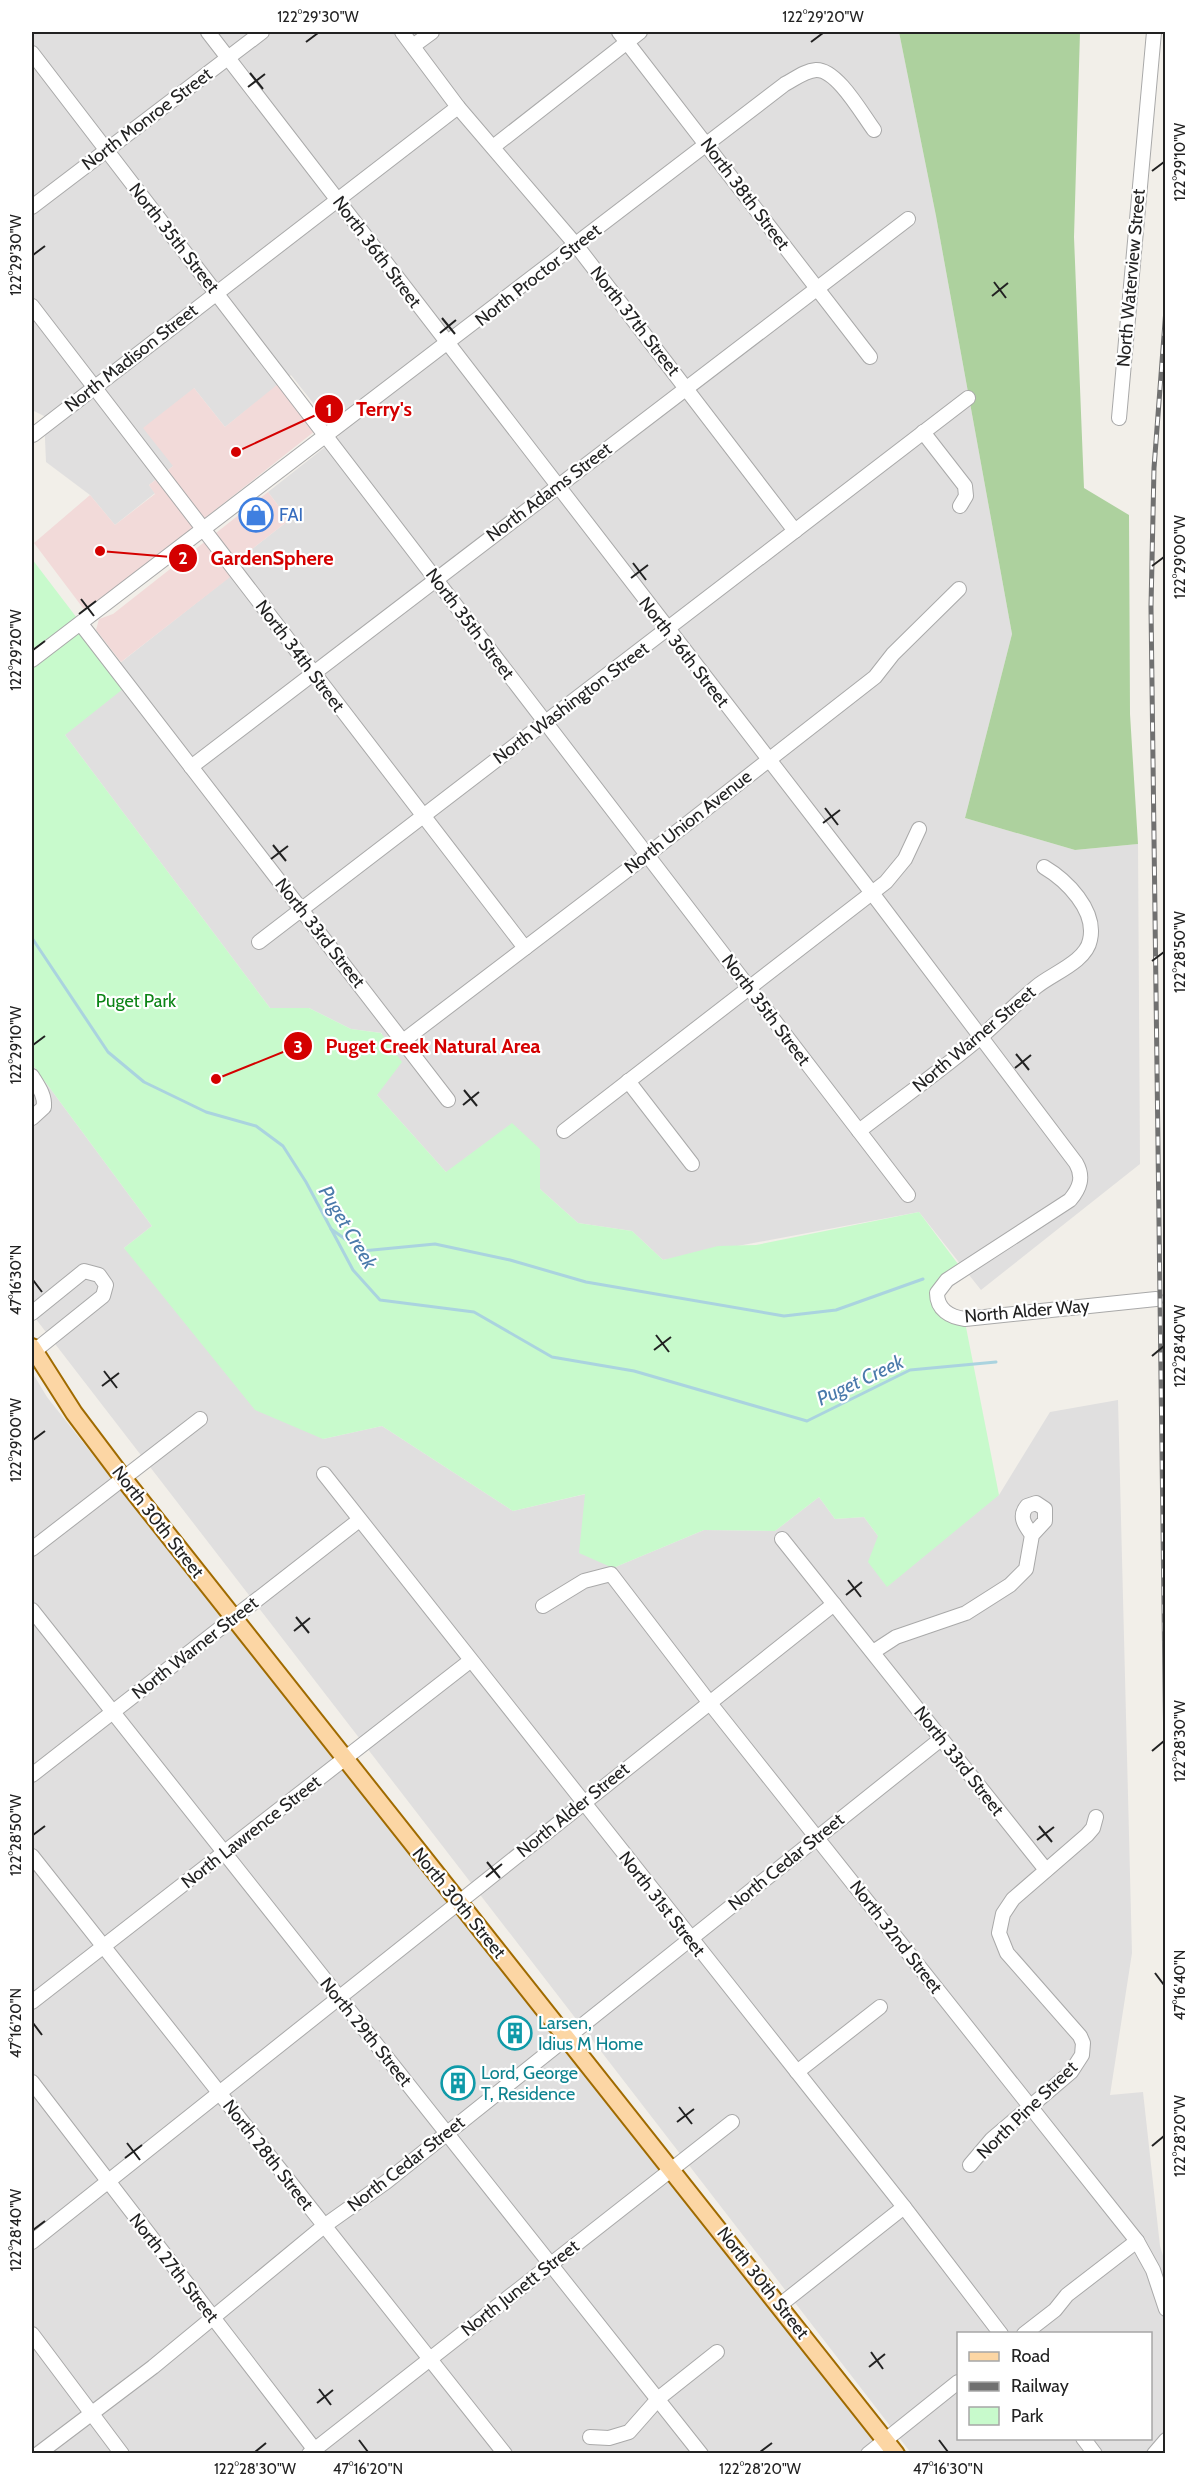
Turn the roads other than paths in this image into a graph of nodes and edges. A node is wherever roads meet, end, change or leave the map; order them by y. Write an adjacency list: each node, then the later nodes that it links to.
1 (208, 32): 10 (street, North 36th Street)
2 (262, 32): 10 (street, North Monroe Street)
3 (402, 32): 8 (street, North 37th Street)
4 (432, 32): 8 (street)
5 (640, 32): 7 (street)
6 (1154, 32): 28 (street, North Waterview Street)
7 (623, 36): 13 (street, North 38th Street); 14 (street)
8 (413, 46): 11 (street, North 37th Street)
9 (32, 53): 15 (street, North 35th Street)
10 (228, 58): 15 (street, North Monroe Street); 16 (street, North 36th Street)
11 (458, 107): 14 (street, North 37th Street); 16 (street, North Madison Street)
12 (874, 130): 13 (street, North Proctor Street)
13 (707, 145): 19 (street, North Proctor Street); 20 (street, North 38th Street)
14 (493, 147): 19 (street, North 37th Street)
15 (106, 150): 17 (street, North Monroe Street); 21 (street, North 35th Street)
16 (337, 201): 21 (street, North Madison Street); 23 (street, North 36th Street)
17 (32, 207)
18 (908, 219): 20 (street, North Adams Street)
19 (576, 246): 23 (street, North Proctor Street); 26 (street, North 37th Street)
20 (817, 288): 24 (street, North 38th Street); 26 (street, North Adams Street)
21 (216, 293): 25 (street, North Madison Street); 31 (street, North 35th Street)
22 (32, 306): 25 (street, North 34th Street)
23 (448, 345): 31 (street, North Proctor Street); 32 (street, North 36th Street)
24 (870, 357)
25 (94, 387): 30 (street, North Madison Street); 34 (street, North 34th Street)
26 (687, 388): 32 (street, North Adams Street); 35 (street, North 37th Street)
27 (968, 398): 29 (street, North Washington Street)
28 (1119, 418)
29 (923, 432): 33 (street); 35 (street, North Washington Street)
30 (33, 435)
31 (326, 436): 34 (street, North Proctor Street); 36 (street, North 35th Street)
32 (559, 486): 36 (street, North Adams Street); 39 (street, North 36th Street)
33 (960, 506)
34 (204, 530): 38 (street, North Proctor Street); 41 (street, North 34th Street)
35 (795, 531): 39 (street, North Washington Street)
36 (437, 579): 41 (street, North Adams Street); 42 (street, North 35th Street)
37 (959, 589): 43 (street, North Union Avenue)
38 (76, 627): 40 (street, North Proctor Street); 44 (street, North 33rd Street)
39 (666, 630): 42 (street, North Washington Street); 43 (street, North 36th Street)
40 (32, 660)
41 (313, 673): 44 (street, North Adams Street); 45 (street, North 34th Street)
42 (545, 722): 45 (street, North Washington Street); 47 (street, North 35th Street)
43 (768, 759): 47 (street, North Union Avenue); 49 (street, North 36th Street)
44 (191, 767): 50 (street, North 33rd Street)
45 (423, 816): 50 (street, North Washington Street); 52 (street, North 34th Street)
46 (919, 829): 49 (street)
47 (647, 855): 52 (street, North Union Avenue); 53 (street, North 35th Street)
48 (1044, 867): 54 (street, North Warner Street)
49 (872, 893): 53 (street); 54 (street, North 36th Street)
50 (301, 909): 51 (street, North Washington Street); 55 (street, North 33rd Street)
51 (259, 942)
52 (525, 948): 55 (street, North Union Avenue)
53 (751, 989): 57 (street); 61 (street, North 35th Street)
54 (981, 1037): 61 (street, North Warner Street); 64 (street, North 36th Street)
55 (402, 1041): 58 (street, North 33rd Street)
56 (32, 1076): 59 (street)
57 (628, 1081): 60 (street); 62 (street)
58 (448, 1100)
59 (32, 1118)
60 (564, 1131)
61 (859, 1131): 63 (street, North 35th Street)
62 (692, 1164)
63 (908, 1195)
64 (953, 1275): 65 (street, North Alder Way)
65 (1156, 1299)
66 (32, 1313): 67 (street)
67 (32, 1350): 70 (main road, North 30th Street)
68 (200, 1419): 70 (street)
69 (324, 1474): 71 (street, North 31st Street)
70 (123, 1478): 74 (street); 78 (main road, North 30th Street)
71 (358, 1521): 78 (street, North Warner Street); 80 (street, North 31st Street)
72 (1032, 1535): 79 (street)
73 (782, 1539): 75 (street, North 33rd Street)
74 (32, 1549)
75 (834, 1604): 79 (street, North 33rd Street); 81 (street, North Alder Street)
76 (543, 1606): 81 (street, North 32nd Street)
77 (32, 1610): 82 (street, North 29th Street)
78 (233, 1618): 82 (street, North Warner Street); 84 (main road, North 30th Street)
79 (873, 1652): 83 (street, North 33rd Street)
80 (470, 1661): 84 (street, North Lawrence Street); 86 (street, North 31st Street)
81 (709, 1702): 86 (street, North Alder Street); 88 (street, North 32nd Street)
82 (112, 1712): 85 (street, North Warner Street); 89 (street, North 29th Street)
83 (941, 1739): 88 (street, North Cedar Street); 91 (street, North 33rd Street)
84 (344, 1759): 89 (street, North Lawrence Street); 92 (main road, North 30th Street)
85 (32, 1775)
86 (582, 1803): 92 (street, North Alder Street); 93 (street, North 31st Street)
87 (1096, 1817): 91 (street)
88 (817, 1837): 93 (street, North Cedar Street); 102 (street, North 32nd Street)
89 (225, 1852): 94 (street, North Lawrence Street); 95 (street, North 29th Street)
90 (32, 1856): 94 (street, North 28th Street)
91 (1046, 1870): 102 (street, North Pine Street)
92 (459, 1903): 95 (street, North Alder Street); 98 (main road, North 30th Street)
93 (690, 1939): 98 (street, North Cedar Street); 99 (street, North 31st Street)
94 (104, 1946): 96 (street, North Lawrence Street); 101 (street, North 28th Street)
95 (338, 1996): 101 (street, North Alder Street); 104 (street, North 29th Street)
96 (32, 2002)
97 (880, 2007): 99 (street)
98 (567, 2037): 104 (street, North Cedar Street); 106 (main road, North 30th Street)
99 (796, 2072): 108 (street, North 31st Street)
100 (32, 2082): 107 (street, North 27th Street)
101 (218, 2092): 107 (street, North Alder Street); 109 (street, North 28th Street)
102 (1030, 2107): 105 (street, North Pine Street); 110 (street, North 32nd Street)
103 (732, 2122): 106 (street, North Junett Street)
104 (447, 2133): 109 (street, North Cedar Street); 112 (street, North 29th Street)
105 (970, 2165)
106 (672, 2169): 112 (street, North Junett Street); 113 (main road, North 30th Street)
107 (107, 2181): 111 (street, North Alder Street); 115 (street, North 27th Street)
108 (904, 2207): 113 (street); 116 (street, North 31st Street)
109 (324, 2226): 115 (street, North Cedar Street); 120 (street, North 28th Street)
110 (1137, 2241): 114 (street, North 32nd Street); 117 (street)
111 (32, 2242)
112 (551, 2264): 120 (street, North Junett Street); 122 (street, North 29th Street)
113 (780, 2305): 125 (main road, North 30th Street)
114 (1166, 2309)
115 (212, 2317): 123 (street, North Cedar Street); 128 (street, North 27th Street)
116 (999, 2332)
117 (1027, 2332)
118 (32, 2334): 123 (street)
119 (717, 2352): 122 (street)
120 (430, 2359): 128 (street, North Junett Street); 131 (street, North 28th Street)
121 (957, 2383): 125 (street)
122 (659, 2398): 124 (street); 132 (street, North 29th Street)
123 (90, 2413): 129 (street, North Cedar Street); 130 (street)
124 (590, 2437)
125 (885, 2440): 133 (street); 134 (main road, North 30th Street)
126 (1084, 2440): 135 (street)
127 (1166, 2440): 136 (street)
128 (314, 2452)
129 (38, 2454)
130 (122, 2454)
131 (505, 2454)
132 (701, 2454)
133 (868, 2454)
134 (896, 2454)
135 (1095, 2454)
136 (1154, 2454)

